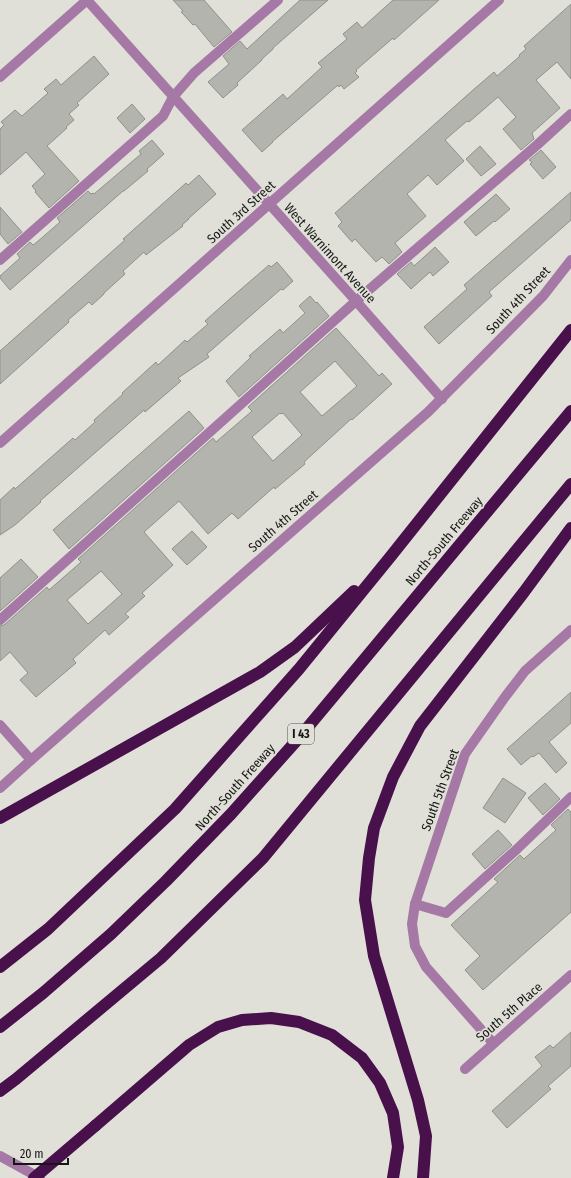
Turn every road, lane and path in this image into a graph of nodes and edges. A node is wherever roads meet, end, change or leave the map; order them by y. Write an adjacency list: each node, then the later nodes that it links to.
1 (87, 0): 4 (street); 5 (street, West Warnimont Avenue)
2 (278, 0): 5 (street)
3 (499, 0): 7 (street, South 3rd Street)
4 (0, 77)
5 (173, 97): 7 (street, West Warnimont Avenue); 8 (street)
6 (571, 114): 10 (street)
7 (270, 204): 10 (street, West Warnimont Avenue); 14 (street, South 3rd Street)
8 (0, 260)
9 (571, 260): 12 (street, South 4th Street)
10 (356, 301): 12 (street, West Warnimont Avenue); 18 (street)
11 (571, 330): 17 (highway)
12 (442, 399): 21 (street, South 4th Street)
13 (571, 411): 28 (highway, North-South Freeway / I 43)
14 (0, 443)
15 (571, 484): 31 (highway)
16 (571, 528): 36 (highway)
17 (391, 556): 24 (highway); 26 (highway)
18 (0, 620)
19 (571, 630): 25 (street, South 5th Street)
20 (0, 726): 21 (street)
21 (31, 760): 22 (street, South 4th Street)
22 (0, 788)
23 (571, 797): 25 (street)
24 (0, 818)
25 (415, 904): 29 (street, South 5th Street)
26 (0, 967)
27 (571, 975): 29 (street, South 5th Place)
28 (0, 1027)
29 (493, 1044): 30 (street, South 5th Place)
30 (465, 1069)
31 (0, 1091)
32 (0, 1156): 34 (street)
33 (34, 1178): 35 (highway, bridge)
34 (40, 1178)
35 (394, 1178)
36 (423, 1178)

